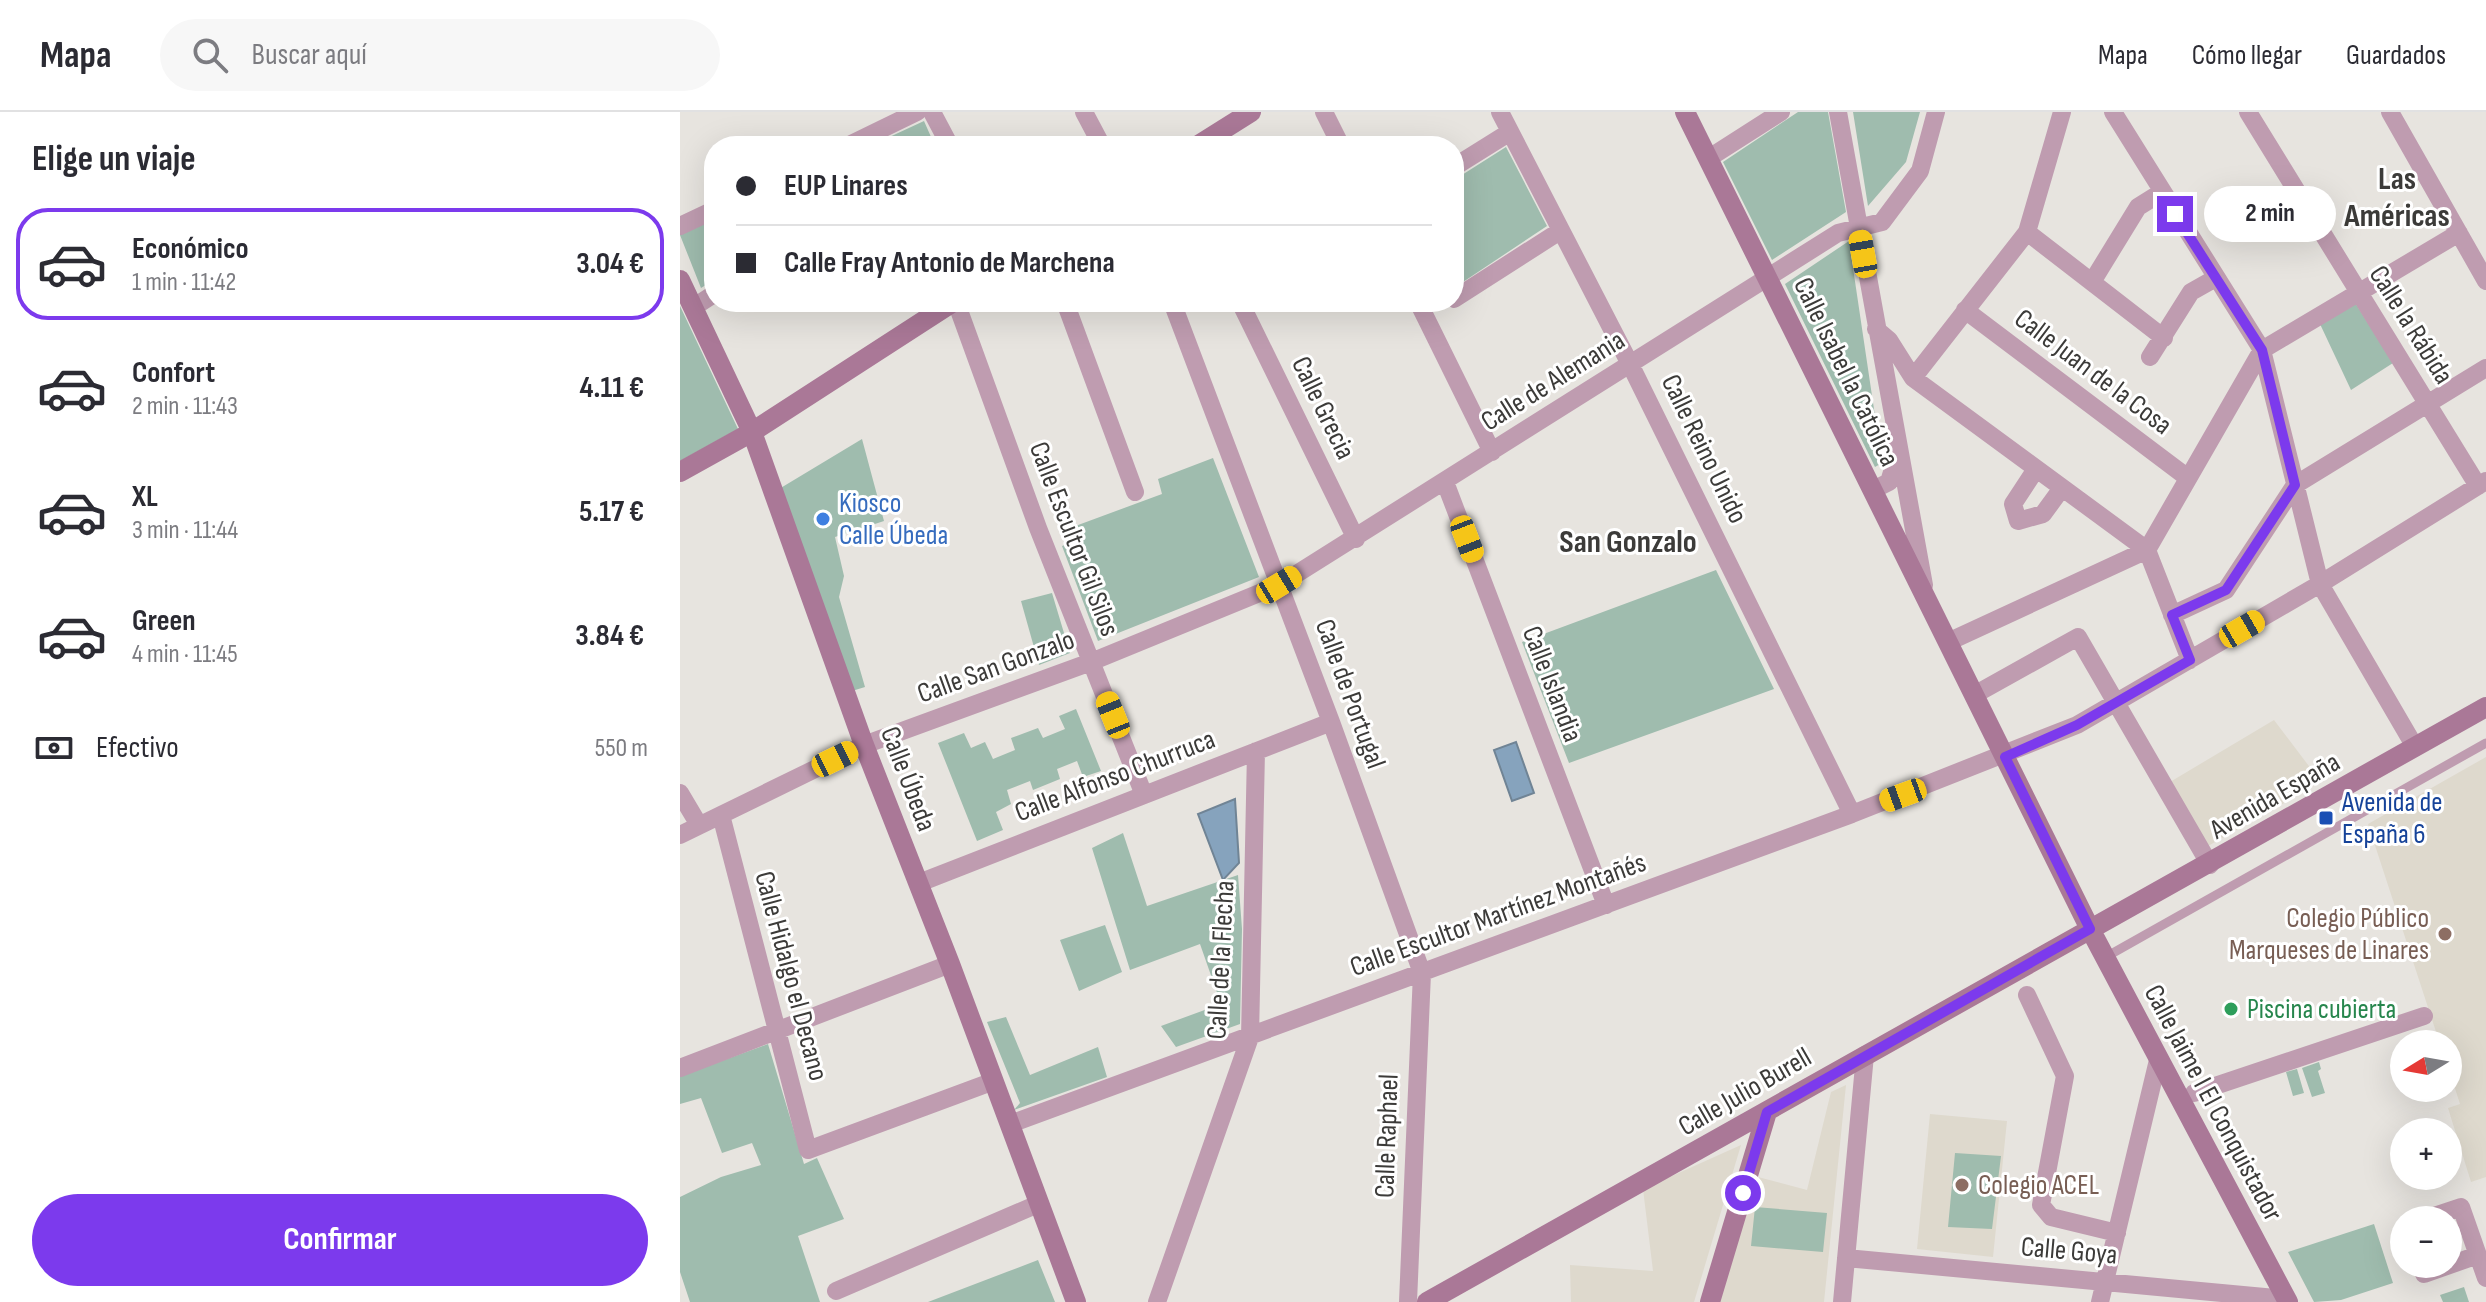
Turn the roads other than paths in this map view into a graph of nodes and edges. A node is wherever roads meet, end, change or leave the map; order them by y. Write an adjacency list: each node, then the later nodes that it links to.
1 (917, 112): 16 (street)
2 (932, 112): 17 (street)
3 (1084, 112): 18 (street)
4 (1251, 112): 19 (street)
5 (1324, 112): 20 (street)
6 (1500, 112): 15 (street, Calle Reino Unido)
7 (1685, 112): 21 (street, Calle Isabel la Católica)
8 (1781, 112): 21 (street)
9 (1838, 112): 26 (street, Calle Isabel la Católica)
10 (1936, 112): 26 (street, Calle de Alemania)
11 (2062, 112): 28 (street)
12 (2113, 112): 23 (street)
13 (2248, 112): 36 (street, Calle la Rábida)
14 (2390, 112): 29 (street)
15 (1510, 132): 22 (street); 27 (street, Calle Reino Unido)
16 (868, 136)
17 (945, 136)
18 (1097, 136)
19 (1213, 136)
20 (1336, 136)
21 (1709, 158): 30 (street, Calle Isabel la Católica)
22 (1464, 161)
23 (2162, 192): 31 (street); 34 (street)
24 (704, 215): 25 (street)
25 (680, 226)
26 (1859, 229): 30 (street, Calle de Alemania); 46 (street, Calle Isabel la Católica)
27 (1560, 231): 35 (street); 50 (street, Calle Reino Unido)
28 (2027, 232): 34 (street); 39 (street)
29 (2459, 233): 33 (street); 36 (street)
30 (1769, 278): 50 (street, Calle de Alemania); 64 (street, Calle Isabel la Católica)
31 (2214, 279): 47 (street); 48 (street)
32 (680, 280): 38 (street, Calle Úbeda)
33 (2486, 281)
34 (2092, 282): 47 (street)
35 (1464, 292)
36 (2358, 293): 48 (street); 53 (street, Calle la Rábida)
37 (704, 300): 38 (street)
38 (694, 307): 54 (street, Calle Úbeda)
39 (1965, 310): 52 (street); 59 (street, Calle Juan de la Cosa)
40 (939, 312): 54 (street)
41 (959, 312): 74 (street, Calle Escultor Gil Silos)
42 (1069, 312): 65 (street)
43 (1176, 312): 69 (street, Calle de Portugal)
44 (1245, 312): 66 (street, Calle Grecia)
45 (1423, 312): 55 (street)
46 (1876, 329): 52 (street); 56 (street, Calle Isabel la Católica)
47 (2164, 338): 49 (street)
48 (2262, 350): 59 (street); 62 (street)
49 (2150, 357)
50 (1631, 366): 55 (street, Calle de Alemania); 86 (street, Calle Reino Unido)
51 (2486, 368): 53 (street)
52 (1913, 378): 57 (street)
53 (2428, 404): 61 (street, Calle la Rábida); 62 (street)
54 (752, 432): 58 (street); 80 (street, Calle Úbeda)
55 (1492, 452): 60 (street, Calle de Alemania)
56 (1897, 453): 64 (street, Calle Isabel la Católica); 70 (street, Calle Isabel la Católica)
57 (2036, 469): 63 (street); 63 (street)
58 (680, 472)
59 (2188, 478): 67 (street)
60 (1445, 482): 66 (street, Calle de Alemania); 92 (street, Calle Islandia)
61 (2482, 484): 68 (street, Calle Escultor Martínez Montañés)
62 (2295, 485): 68 (street); 71 (street)
63 (2062, 488): 67 (street)
64 (1873, 490): 70 (street, Calle Isabel la Católica)
65 (1135, 492)
66 (1356, 539): 69 (street, Calle de Alemania)
67 (2147, 550): 71 (street); 72 (street)
68 (2320, 584): 73 (street, Calle Escultor Martínez Montañés); 81 (street)
69 (1279, 585): 74 (street, Calle San Gonzalo); 78 (street, Calle de Portugal)
70 (1926, 598): 72 (street, Calle Isabel la Católica)
71 (2172, 615): 73 (street)
72 (1948, 642): 75 (street, Calle Isabel la Católica)
73 (2190, 660): 76 (street, Calle Escultor Martínez Montañés)
74 (1091, 662): 80 (street, Calle San Gonzalo); 85 (street, Calle Escultor Gil Silos)
75 (1974, 695): 76 (street); 83 (street, Calle Isabel la Católica)
76 (2116, 703): 83 (street, Calle Escultor Martínez Montañés); 90 (street)
77 (2486, 707): 81 (street, Avenida España)
78 (1331, 722): 82 (street, Calle Alfonso Churruca); 96 (street, Calle de Portugal)
79 (2486, 743): 94 (lane, Avenida España)
80 (864, 745): 87 (street, Calle San Gonzalo); 91 (street, Calle Úbeda)
81 (2415, 747): 90 (street, Avenida España)
82 (1256, 751): 85 (street, Calle Alfonso Churruca); 100 (street, Calle de la Flecha)
83 (2005, 757): 86 (street, Calle Escultor Martínez Montañés); 93 (street, Calle Isabel la Católica)
84 (680, 793): 88 (street)
85 (1144, 795): 91 (street, Calle Alfonso Churruca)
86 (1852, 814): 92 (street, Calle Escultor Martínez Montañés)
87 (721, 815): 88 (street, Calle San Gonzalo); 99 (street, Calle Hidalgo el Decano)
88 (699, 825): 89 (street, Calle San Gonzalo)
89 (680, 835)
90 (2210, 865): 93 (street, Avenida España)
91 (919, 883): 95 (street, Calle Úbeda)
92 (1606, 905): 96 (street, Calle Escultor Martínez Montañés)
93 (2090, 929): 94 (street, Calle Jaime I El Conquistador); 101 (street, Calle Julio Burell)
94 (2104, 958): 102 (street, Calle Jaime I El Conquistador)
95 (950, 964): 99 (street); 104 (street, Calle Úbeda)
96 (1422, 973): 100 (street, Calle Escultor Martínez Montañés); 120 (street, Calle Raphael)
97 (2027, 995): 110 (street)
98 (2424, 1016): 105 (street)
99 (775, 1032): 103 (street); 104 (street, Calle Hidalgo el Decano)
100 (1250, 1037): 107 (street, Calle Escultor Martínez Montañés); 119 (street, Calle de la Flecha)
101 (1865, 1055): 106 (street, Calle Julio Burell); 112 (street)
102 (2158, 1060): 110 (street); 117 (street, Calle Jaime I El Conquistador)
103 (680, 1068)
104 (994, 1081): 107 (street, Calle Úbeda)
105 (2194, 1093)
106 (1767, 1112): 121 (street, Calle Julio Burell); 122 (street)
107 (1010, 1124): 108 (street, Calle Úbeda)
108 (1038, 1204): 116 (street); 118 (street, Calle Úbeda)
109 (2462, 1210): 111 (street)
110 (2117, 1233): 115 (street)
111 (2478, 1255): 113 (street); 114 (street)
112 (1846, 1258): 115 (street, Calle Goya); 123 (street)
113 (2462, 1261)
114 (2486, 1278)
115 (2104, 1283): 117 (street, Calle Goya); 124 (street)
116 (836, 1291)
117 (2287, 1300)
118 (1076, 1302)
119 (1157, 1302)
120 (1408, 1302)
121 (1427, 1302)
122 (1710, 1302)
123 (1842, 1302)
124 (2100, 1302)

